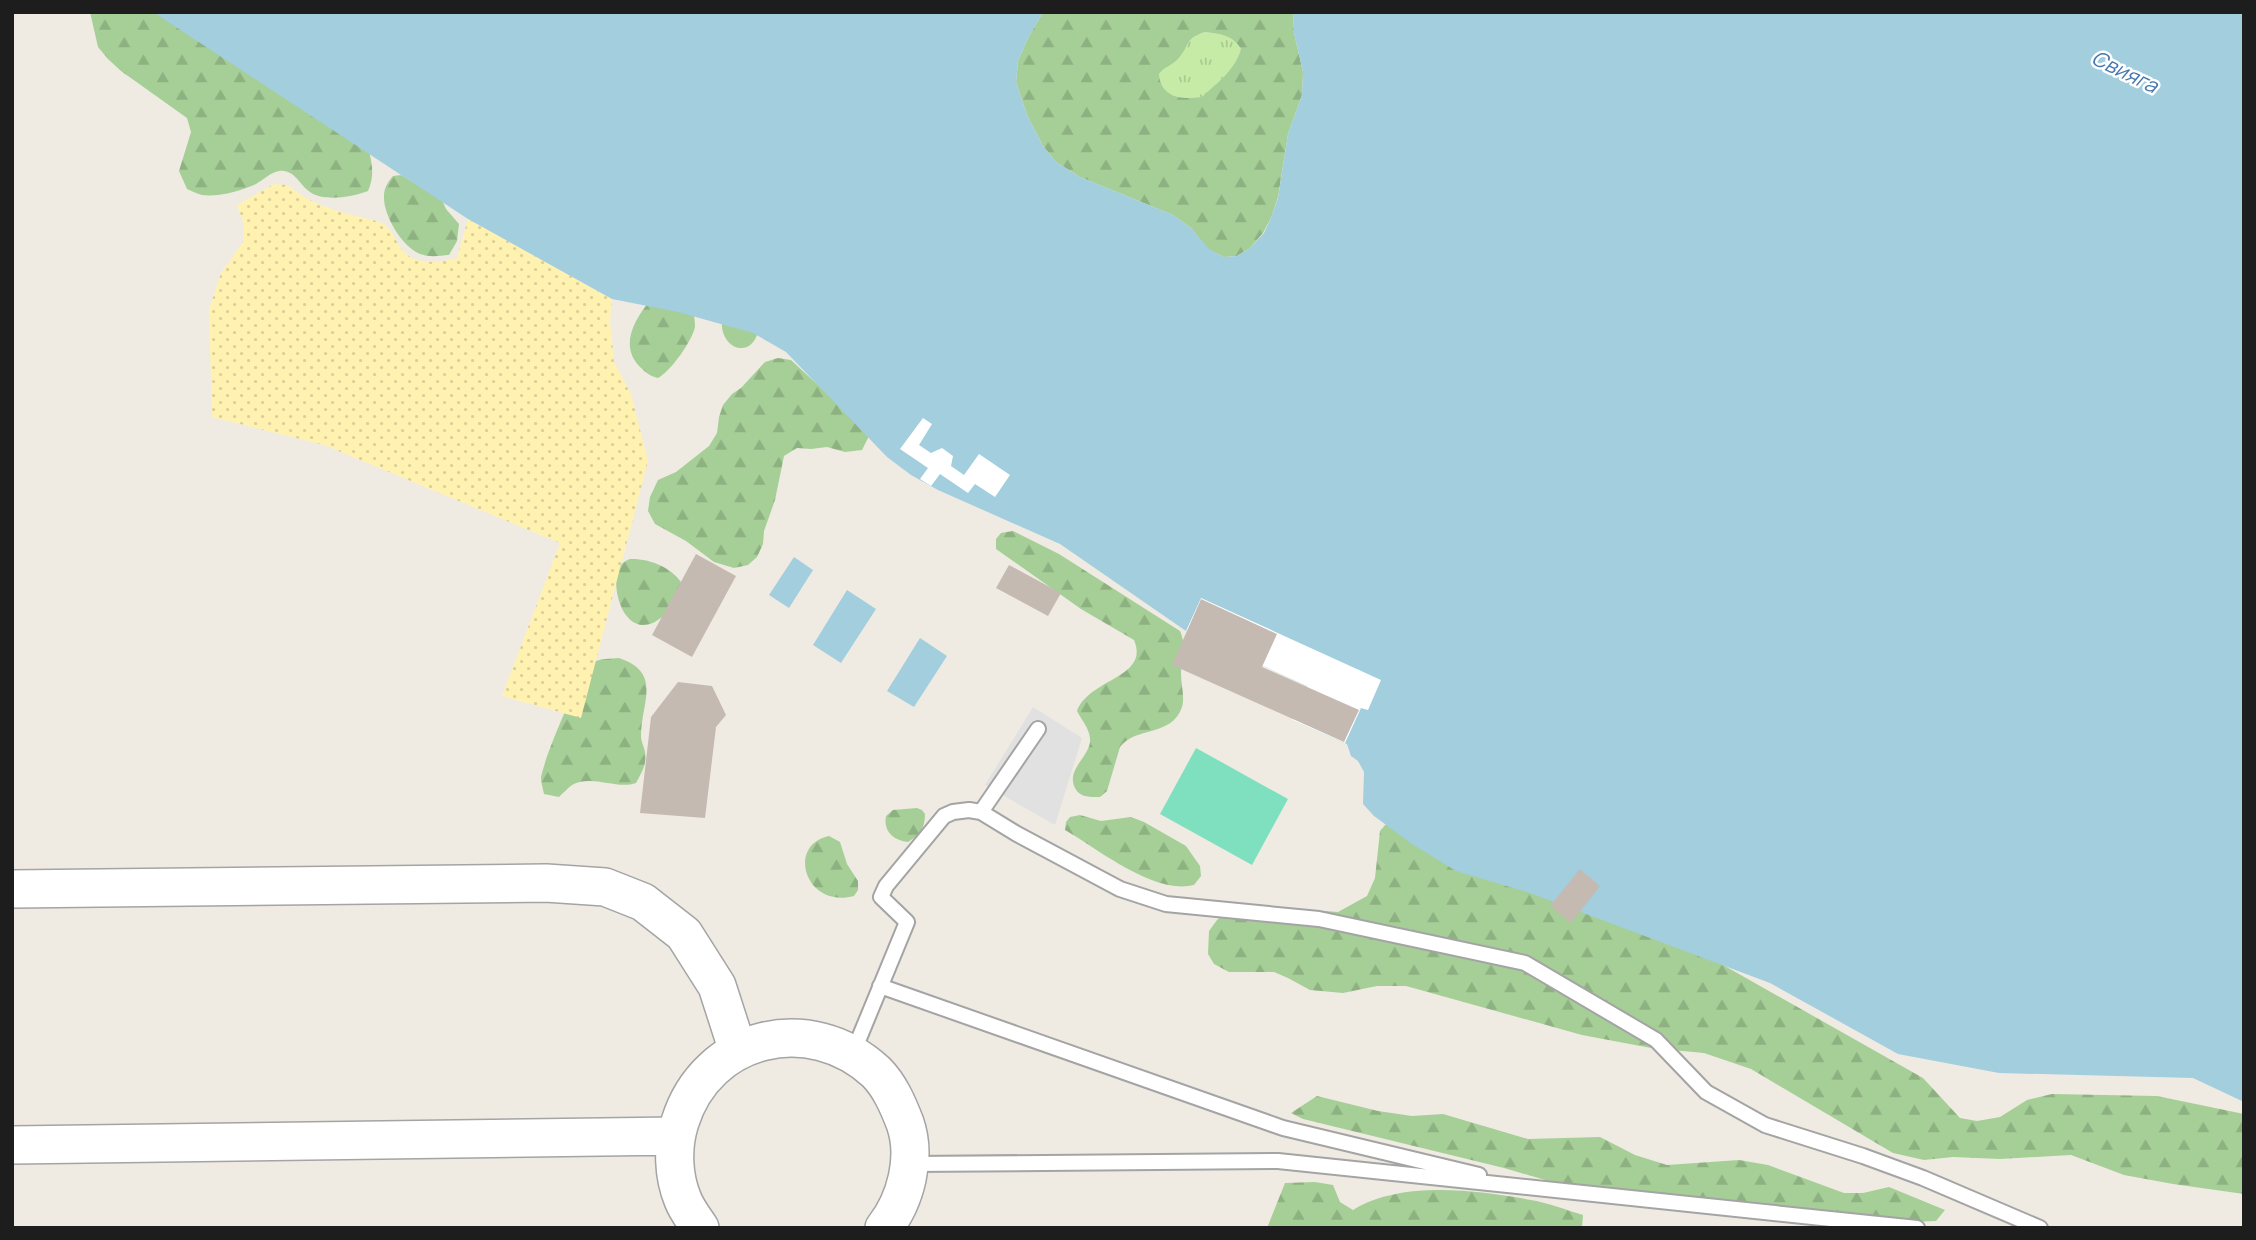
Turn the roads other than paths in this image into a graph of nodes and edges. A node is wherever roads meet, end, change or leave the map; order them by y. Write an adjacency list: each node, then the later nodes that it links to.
1 (1038, 729): 2 (lane)
2 (981, 812): 4 (lane); 14 (lane)
3 (12, 889): 5 (street)
4 (880, 986): 6 (lane); 10 (lane)
5 (738, 1051): 6 (street); 7 (street)
6 (853, 1054): 9 (street)
7 (676, 1136): 8 (street); 11 (street)
8 (12, 1145)
9 (909, 1164): 10 (lane); 12 (street)
10 (1535, 1188): 13 (lane)
11 (699, 1228)
12 (884, 1228)
13 (1917, 1228)
14 (2040, 1228)

